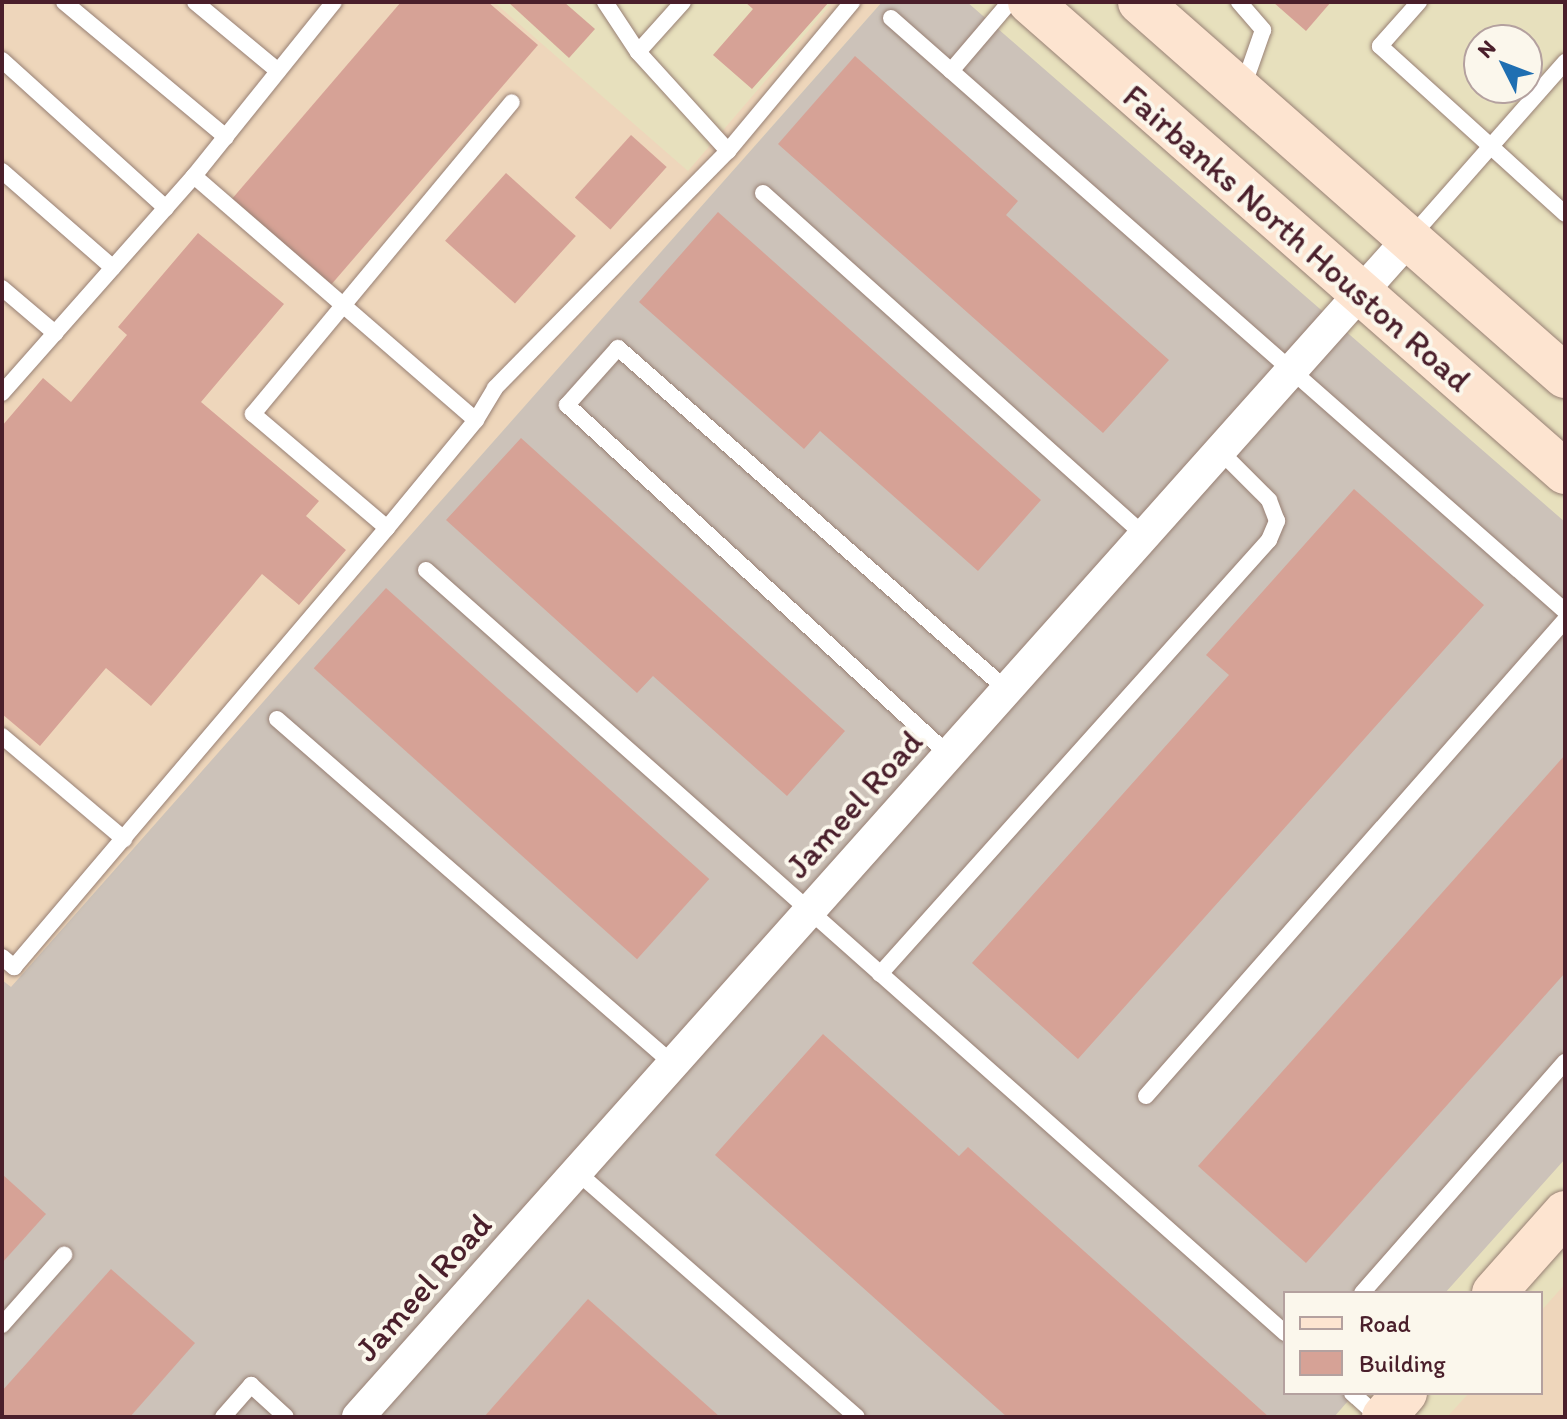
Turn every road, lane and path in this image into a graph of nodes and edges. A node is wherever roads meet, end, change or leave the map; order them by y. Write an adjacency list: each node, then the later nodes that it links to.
1 (64, 2): 21 (lane)
2 (195, 2): 17 (lane)
3 (334, 2): 17 (lane)
4 (605, 2): 14 (lane)
5 (683, 2): 14 (lane)
6 (852, 2): 23 (lane)
7 (1010, 2): 18 (lane)
8 (1030, 2): 32 (main road, Fairbanks North Houston Road)
9 (1107, 2): 19 (main road)
10 (1140, 2): 19 (main road, Fairbanks North Houston Road)
11 (1239, 2): 19 (lane)
12 (1419, 2): 22 (lane)
13 (891, 18): 18 (lane)
14 (638, 52): 23 (lane)
15 (2, 60): 27 (lane)
16 (1565, 62): 22 (lane)
17 (278, 71): 21 (lane)
18 (951, 71): 35 (lane)
19 (1241, 92): 29 (main road, Fairbanks North Houston Road)
20 (512, 102): 33 (lane)
21 (226, 137): 25 (lane)
22 (1491, 146): 28 (lane); 29 (lane)
23 (728, 151): 38 (lane)
24 (2, 171): 30 (lane)
25 (194, 176): 27 (lane); 33 (lane)
26 (763, 193): 42 (lane)
27 (166, 208): 30 (lane)
28 (1565, 214)
29 (1407, 241): 32 (street, Jameel Road); 36 (main road, Fairbanks North Houston Road)
30 (113, 268): 34 (lane)
31 (2, 288): 34 (lane)
32 (1359, 295): 35 (street, Jameel Road); 40 (main road, Fairbanks North Houston Road)
33 (346, 305): 38 (lane); 41 (lane)
34 (55, 333): 37 (lane)
35 (1292, 370): 39 (street, Jameel Road); 44 (lane)
36 (1565, 376)
37 (2, 393)
38 (476, 420): 41 (lane)
39 (1220, 451): 42 (street, Jameel Road); 53 (lane)
40 (1565, 472)
41 (387, 528): 50 (lane)
42 (1144, 535): 46 (street, Jameel Road)
43 (426, 570): 51 (lane)
44 (1565, 611)
45 (1565, 620): 56 (lane)
46 (1007, 690): 49 (street, Jameel Road); 49 (lane)
47 (277, 719): 55 (lane)
48 (2, 736): 50 (lane)
49 (949, 755): 51 (street, Jameel Road)
50 (124, 839): 52 (lane)
51 (809, 911): 53 (lane); 55 (street, Jameel Road)
52 (2, 957)
53 (880, 974): 63 (lane)
54 (1565, 1062): 60 (lane)
55 (673, 1064): 57 (street, Jameel Road)
56 (1146, 1096)
57 (577, 1172): 68 (street, Jameel Road); 69 (lane)
58 (1565, 1213): 61 (main road)
59 (64, 1255): 62 (lane)
60 (1364, 1291)
61 (1496, 1291)
62 (2, 1325)
63 (1283, 1331)
64 (1354, 1395): 70 (lane)
65 (1403, 1395): 70 (main road)
66 (223, 1417): 67 (lane)
67 (286, 1417)
68 (358, 1417)
69 (857, 1417)
70 (1382, 1417)

